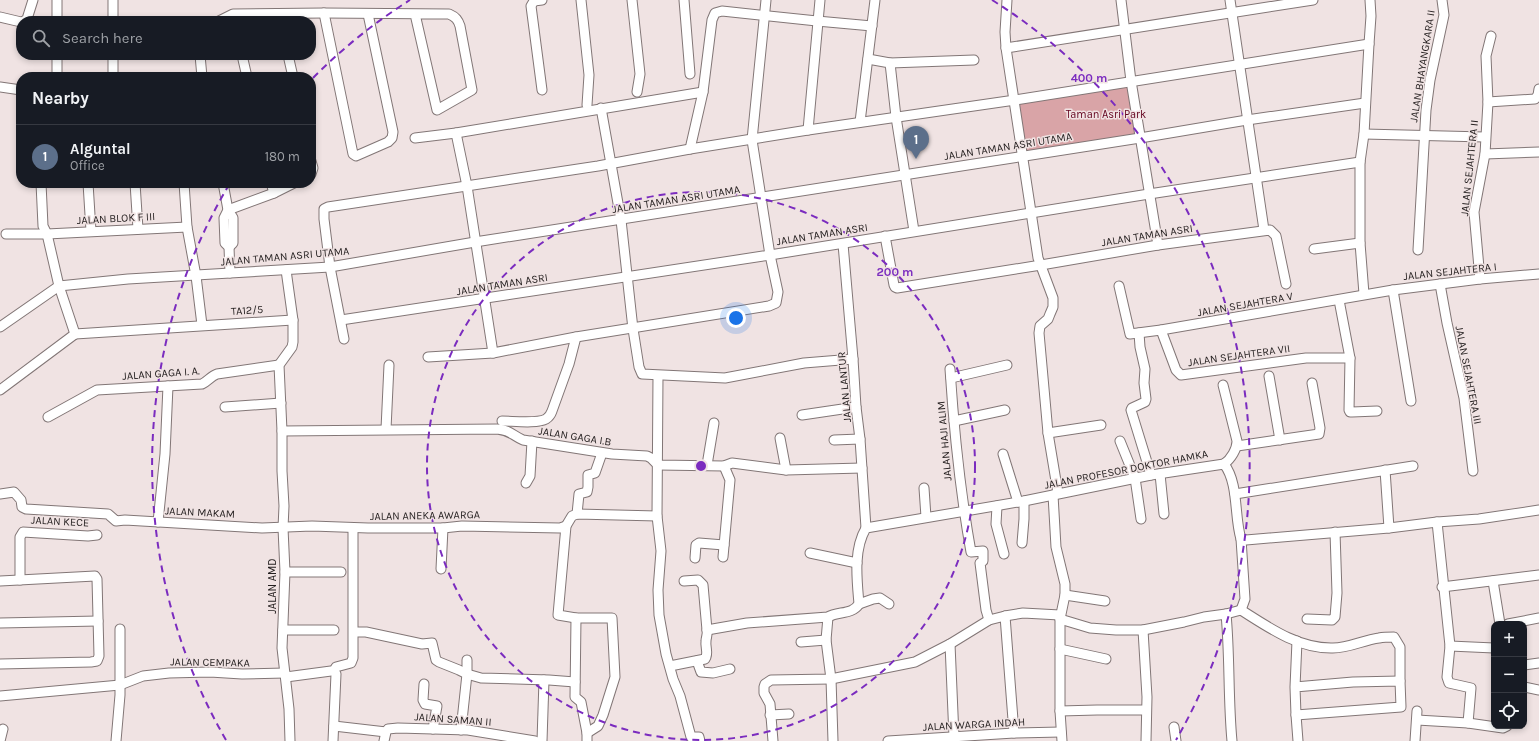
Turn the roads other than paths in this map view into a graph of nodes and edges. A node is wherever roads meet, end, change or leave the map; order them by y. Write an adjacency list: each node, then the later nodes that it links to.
1 (33, 0): 22 (street)
2 (57, 0): 23 (street)
3 (113, 0): 24 (street)
4 (542, 0): 53 (street)
5 (581, 0): 59 (street)
6 (632, 0): 54 (street)
7 (684, 0): 48 (street)
8 (766, 0): 21 (street)
9 (820, 0): 28 (street)
10 (875, 0): 29 (street)
11 (1007, 0): 33 (street)
12 (1121, 0): 30 (street)
13 (1230, 0): 18 (street)
14 (1313, 0): 18 (street)
15 (1370, 0): 32 (street)
16 (1442, 0): 67 (street, JALAN BHAYANGKARA II)
17 (324, 13): 19 (street); 19 (street); 25 (street)
18 (1232, 13): 30 (street); 42 (street)
19 (368, 14): 20 (street)
20 (415, 14): 20 (street)
21 (764, 15): 28 (street); 55 (street); 71 (street)
22 (28, 16)
23 (57, 16)
24 (113, 16)
25 (298, 16)
26 (0, 17): 27 (street)
27 (16, 21)
28 (817, 21): 29 (street); 64 (street)
29 (872, 26): 34 (street)
30 (1125, 29): 33 (street); 49 (street)
31 (1491, 36): 57 (street, JALAN SEJAHTERA II)
32 (1369, 44): 42 (street); 58 (street)
33 (1006, 48): 56 (street)
34 (868, 59): 41 (street); 63 (street)
35 (57, 60): 43 (street)
36 (113, 60): 44 (street)
37 (200, 60): 45 (street)
38 (243, 60): 46 (street)
39 (289, 60): 47 (street)
40 (974, 60): 41 (street)
41 (890, 63): 61 (street)
42 (1239, 64): 49 (street); 62 (street)
43 (57, 72)
44 (113, 72)
45 (202, 72)
46 (246, 72)
47 (292, 72)
48 (690, 74)
49 (1131, 81): 56 (street); 70 (street)
50 (0, 87): 51 (street)
51 (16, 89)
52 (1539, 89): 57 (street)
53 (542, 90)
54 (637, 92)
55 (703, 92): 60 (street); 72 (street)
56 (1015, 100): 61 (street); 75 (street)
57 (1488, 102): 68 (street, JALAN SEJAHTERA II)
58 (1365, 103): 62 (street, JALAN TAMAN ASRI UTAMA); 66 (street)
59 (587, 105)
60 (602, 108): 65 (street); 77 (street)
61 (896, 117): 63 (street); 78 (street)
62 (1247, 120): 70 (street, JALAN TAMAN ASRI UTAMA); 79 (street)
63 (860, 122): 64 (street)
64 (808, 130): 71 (street)
65 (456, 133): 69 (street); 80 (street)
66 (1364, 134): 67 (street); 76 (street)
67 (1424, 136): 68 (street); 107 (street, JALAN BHAYANGKARA II)
68 (1486, 137): 74 (street, JALAN SEJAHTERA II)
69 (415, 138)
70 (1140, 138): 75 (street, JALAN TAMAN ASRI UTAMA); 89 (street)
71 (752, 140): 72 (street); 90 (street)
72 (690, 150): 77 (street)
73 (1539, 152): 74 (street)
74 (1485, 154): 116 (street, JALAN SEJAHTERA II)
75 (1023, 156): 78 (street, JALAN TAMAN ASRI UTAMA); 92 (street)
76 (1360, 162): 79 (street); 103 (street)
77 (611, 164): 80 (street); 93 (street)
78 (904, 175): 90 (street, JALAN TAMAN ASRI UTAMA); 98 (street)
79 (1256, 178): 89 (street); 96 (street)
80 (467, 186): 102 (street); 110 (street)
81 (41, 188): 100 (street)
82 (88, 188): 97 (street)
83 (135, 188): 95 (street)
84 (184, 188): 94 (street)
85 (224, 188): 91 (street)
86 (272, 188): 88 (street)
87 (285, 188): 88 (street)
88 (274, 194): 91 (street)
89 (1149, 194): 92 (street); 105 (street)
90 (761, 198): 93 (street, JALAN TAMAN ASRI UTAMA); 108 (street)
91 (228, 210): 112 (street)
92 (1031, 213): 98 (street); 109 (street)
93 (621, 220): 102 (street, JALAN TAMAN ASRI UTAMA); 115 (street)
94 (187, 227): 95 (street, JALAN BLOK F III); 114 (street)
95 (138, 229): 97 (street, JALAN BLOK F III)
96 (1264, 230): 105 (street, JALAN TAMAN ASRI); 118 (street)
97 (91, 231): 100 (street, JALAN BLOK F III)
98 (914, 231): 101 (street)
99 (6, 234): 100 (street, JALAN BLOK F III)
100 (47, 234): 117 (street)
101 (885, 236): 104 (street, JALAN TAMAN ASRI); 109 (street, JALAN TAMAN ASRI)
102 (475, 242): 110 (street, JALAN TAMAN ASRI UTAMA); 123 (street)
103 (1360, 243): 106 (street); 122 (street)
104 (843, 244): 108 (street, JALAN TAMAN ASRI); 138 (street, JALAN LANTUR)
105 (1158, 245): 109 (street, JALAN TAMAN ASRI)
106 (1314, 249)
107 (1418, 250)
108 (770, 255): 115 (street, JALAN TAMAN ASRI); 129 (street)
109 (1041, 266): 162 (street)
110 (330, 267): 111 (street, JALAN TAMAN ASRI UTAMA); 126 (street)
111 (286, 270): 112 (street, JALAN TAMAN ASRI UTAMA); 125 (street)
112 (230, 273): 114 (street, JALAN TAMAN ASRI UTAMA)
113 (1539, 274): 116 (street, JALAN SEJAHTERA I)
114 (200, 275): 117 (street, JALAN TAMAN ASRI UTAMA); 127 (street)
115 (627, 276): 123 (street, JALAN TAMAN ASRI); 129 (street)
116 (1480, 279): 119 (street, JALAN SEJAHTERA I)
117 (58, 282): 128 (street, JALAN TAMAN ASRI UTAMA); 131 (street)
118 (1286, 284)
119 (1440, 284): 121 (street, JALAN SEJAHTERA I); 180 (street, JALAN SEJAHTERA III)
120 (1119, 286): 132 (street)
121 (1393, 290): 122 (street, JALAN SEJAHTERA I); 148 (street)
122 (1364, 294): 124 (street, JALAN SEJAHTERA V)
123 (486, 298): 126 (street, JALAN TAMAN ASRI); 135 (street)
124 (1339, 300): 130 (street, JALAN SEJAHTERA V); 137 (street)
125 (293, 320): 127 (street, TA12/5); 139 (street)
126 (341, 320): 134 (street)
127 (202, 325): 131 (street, TA12/5)
128 (0, 327)
129 (633, 329): 133 (street); 142 (street)
130 (1161, 330): 132 (street, JALAN SEJAHTERA V); 137 (street, JALAN SEJAHTERA VII)
131 (75, 334): 147 (street)
132 (1134, 334): 181 (street)
133 (576, 337): 135 (street); 156 (street)
134 (344, 339)
135 (493, 353): 136 (street)
136 (428, 357)
137 (1350, 358): 153 (street)
138 (853, 359): 142 (street); 151 (street, JALAN LANTUR)
139 (279, 365): 146 (street, JALAN GAGA I. A.); 149 (street, JALAN AMD)
140 (389, 365): 160 (street)
141 (1007, 365): 157 (street, JALAN HAJI ALIM)
142 (658, 376): 173 (street)
143 (1269, 376): 166 (street)
144 (1312, 384): 166 (street)
145 (1223, 385): 169 (street)
146 (168, 386): 155 (street, JALAN GAGA I. A.); 197 (street)
147 (0, 390)
148 (1411, 401)
149 (281, 403): 150 (street); 161 (street, JALAN AMD)
150 (225, 407)
151 (856, 407): 154 (street); 164 (street, JALAN LANTUR)
152 (1005, 410): 157 (street)
153 (1377, 411)
154 (802, 415)
155 (48, 417)
156 (502, 421)
157 (954, 421): 191 (street, JALAN HAJI ALIM)
158 (714, 423): 174 (street)
159 (1101, 424): 162 (street)
160 (386, 429): 161 (street, JALAN GAGA I.B); 167 (street, JALAN GAGA I.B)
161 (282, 431): 200 (street, JALAN AMD)
162 (1048, 433): 186 (street)
163 (780, 438): 178 (street)
164 (860, 439): 165 (street); 177 (street, JALAN LANTUR)
165 (834, 440)
166 (1280, 440): 169 (street)
167 (532, 441): 170 (street, JALAN GAGA I.B); 183 (street)
168 (1120, 441): 182 (street)
169 (1237, 446): 172 (street)
170 (602, 453): 173 (street, JALAN GAGA I.B); 192 (street)
171 (1003, 454): 188 (street)
172 (1224, 464): 181 (street, JALAN PROFESOR DOKTOR HAMKA); 187 (street, JALAN PROFESOR DOKTOR HAMKA)
173 (658, 465): 174 (street, JALAN GAGA I.B); 194 (street)
174 (707, 465): 175 (street, JALAN GAGA I.B)
175 (724, 466): 178 (street, JALAN GAGA I.B); 209 (street)
176 (1413, 466): 179 (street)
177 (862, 468): 178 (street, JALAN GAGA I.B); 203 (street, JALAN LANTUR)
178 (786, 470)
179 (1385, 470): 187 (street); 204 (street)
180 (1473, 471)
181 (1156, 474): 182 (street, JALAN PROFESOR DOKTOR HAMKA); 193 (street)
182 (1135, 478): 186 (street, JALAN PROFESOR DOKTOR HAMKA); 196 (street)
183 (526, 483)
184 (924, 488): 195 (street)
185 (0, 494): 197 (street, JALAN MAKAM)
186 (1055, 494): 188 (street, JALAN PROFESOR DOKTOR HAMKA); 224 (street)
187 (1235, 494): 207 (street, JALAN PROFESOR DOKTOR HAMKA)
188 (1021, 501): 189 (street, JALAN PROFESOR DOKTOR HAMKA); 208 (street)
189 (997, 506): 191 (street, JALAN PROFESOR DOKTOR HAMKA); 211 (street)
190 (1539, 510): 198 (street)
191 (963, 511): 195 (street, JALAN PROFESOR DOKTOR HAMKA); 236 (street, JALAN HAJI ALIM)
192 (577, 514): 194 (street); 199 (street)
193 (1164, 514)
194 (657, 516): 260 (street)
195 (926, 517): 203 (street, JALAN PROFESOR DOKTOR HAMKA)
196 (1141, 519)
197 (158, 522): 200 (street, JALAN MAKAM)
198 (1437, 522): 204 (street); 223 (street)
199 (566, 526): 202 (street, JALAN ANEKA AWARGA); 233 (street)
200 (283, 528): 201 (street, JALAN ANEKA AWARGA); 216 (street, JALAN AMD)
201 (353, 528): 202 (street, JALAN ANEKA AWARGA); 246 (street)
202 (443, 528): 215 (street)
203 (866, 528): 214 (street)
204 (1389, 528): 205 (street)
205 (1336, 532): 207 (street); 235 (street)
206 (97, 535): 219 (street, JALAN KECE)
207 (1241, 539): 228 (street, JALAN PROFESOR DOKTOR HAMKA)
208 (1022, 543)
209 (724, 545): 212 (street); 213 (street)
210 (810, 553): 214 (street)
211 (1004, 554)
212 (723, 557)
213 (695, 558)
214 (857, 562): 226 (street)
215 (441, 569)
216 (285, 572): 217 (street); 242 (street, JALAN AMD)
217 (341, 572)
218 (1539, 575): 222 (street)
219 (20, 580): 220 (street); 237 (street)
220 (0, 581)
221 (684, 581): 244 (street)
222 (1492, 582): 223 (street); 238 (street)
223 (1442, 587): 251 (street)
224 (1065, 595): 225 (street); 232 (street)
225 (1104, 600)
226 (859, 604): 227 (street); 231 (street)
227 (890, 604)
228 (1241, 610): 229 (street); 249 (street)
229 (1226, 614): 245 (street); 304 (street)
230 (1005, 616): 232 (street); 236 (street); 288 (street)
231 (828, 617): 244 (street); 247 (street)
232 (1060, 617): 245 (street); 253 (street)
233 (576, 618): 268 (street); 289 (street)
234 (1539, 618): 239 (street)
235 (1307, 619)
236 (989, 620): 250 (street)
237 (98, 621): 240 (street); 258 (street)
238 (1499, 621)
239 (1524, 621)
240 (0, 623)
241 (120, 629): 270 (street)
242 (283, 630): 243 (street); 264 (street, JALAN AMD)
243 (334, 630)
244 (708, 630): 256 (street)
245 (1143, 630): 275 (street)
246 (354, 632): 262 (street); 263 (street)
247 (826, 640): 248 (street); 265 (street)
248 (801, 642)
249 (1297, 642): 267 (street); 271 (street)
250 (950, 644): 265 (street); 290 (street)
251 (1450, 646): 252 (street); 280 (street)
252 (1491, 648)
253 (1060, 649): 254 (street); 276 (street)
254 (1106, 659)
255 (466, 660): 263 (street)
256 (697, 661): 260 (street); 261 (street)
257 (1539, 663): 259 (street)
258 (0, 664)
259 (1527, 664)
260 (670, 666): 298 (street)
261 (730, 669)
262 (334, 672): 264 (street, JALAN CEMPAKA); 281 (street)
263 (467, 674): 266 (street); 286 (street)
264 (286, 675): 270 (street, JALAN CEMPAKA); 294 (street, JALAN AMD)
265 (831, 679): 278 (street); 300 (street)
266 (544, 680): 268 (street); 297 (street)
267 (1400, 681): 271 (street); 279 (street)
268 (575, 682): 289 (street)
269 (424, 684): 285 (street)
270 (120, 685): 274 (street, JALAN CEMPAKA); 293 (street)
271 (1295, 687): 279 (street)
272 (1527, 688): 273 (street)
273 (1539, 690)
274 (0, 696)
275 (1146, 710): 276 (street); 302 (street)
276 (1060, 711): 291 (street)
277 (789, 714): 278 (street)
278 (770, 715): 299 (street)
279 (1296, 715): 305 (street)
280 (1468, 723): 282 (street); 306 (street)
281 (334, 726): 287 (street, JALAN SAMAN II); 295 (street)
282 (1491, 726)
283 (1174, 727): 303 (street)
284 (3, 729): 292 (street)
285 (433, 729): 286 (street, JALAN SAMAN II); 287 (street, JALAN SAMAN II)
286 (461, 730): 296 (street, JALAN SAMAN II)
287 (387, 733)
288 (1014, 733): 290 (street, JALAN WARGA INDAH); 291 (street, JALAN WARGA INDAH)
289 (587, 737)
290 (954, 737): 301 (street, JALAN WARGA INDAH)
291 (1062, 737)
292 (0, 741)
293 (116, 741)
294 (290, 741)
295 (333, 741)
296 (534, 741)
297 (542, 741)
298 (700, 741)
299 (773, 741)
300 (833, 741)
301 (888, 741)
302 (1146, 741)
303 (1176, 741)
304 (1232, 741)
305 (1298, 741)
306 (1415, 741)

